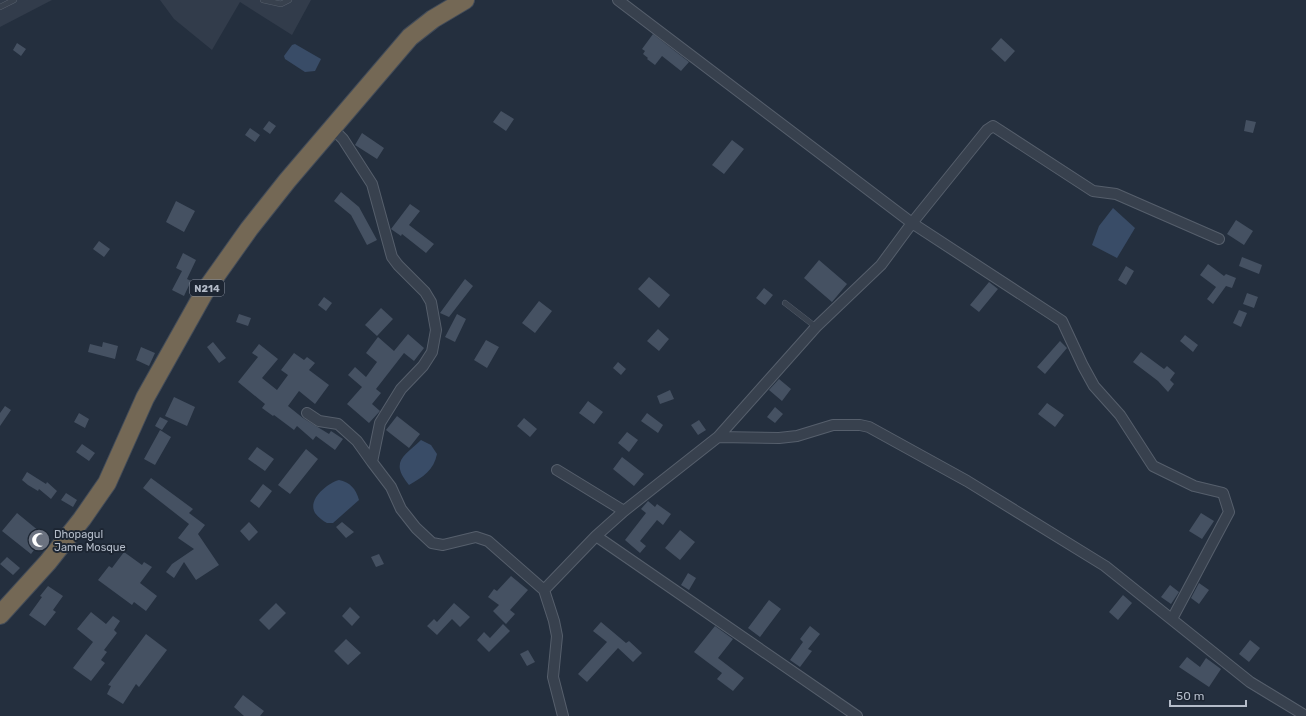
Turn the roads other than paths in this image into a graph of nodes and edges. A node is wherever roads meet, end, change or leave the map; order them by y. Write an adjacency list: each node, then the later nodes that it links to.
1 (14, 0): 6 (lane)
2 (263, 0): 3 (lane)
3 (289, 0)
4 (465, 0): 7 (highway, N214)
5 (618, 0): 8 (street)
6 (0, 7)
7 (332, 128): 14 (street); 19 (highway, N214)
8 (912, 223): 9 (street); 11 (street); 20 (street)
9 (1219, 239)
10 (785, 303): 11 (lane)
11 (816, 327): 13 (street)
12 (306, 413): 14 (street)
13 (718, 437): 16 (street); 20 (street)
14 (372, 462): 18 (street)
15 (558, 470): 16 (street)
16 (624, 511): 17 (street)
17 (596, 536): 18 (street); 22 (street)
18 (544, 590): 21 (street)
19 (0, 615)
20 (1172, 619): 23 (street)
21 (563, 716)
22 (857, 716)
23 (1306, 716)

